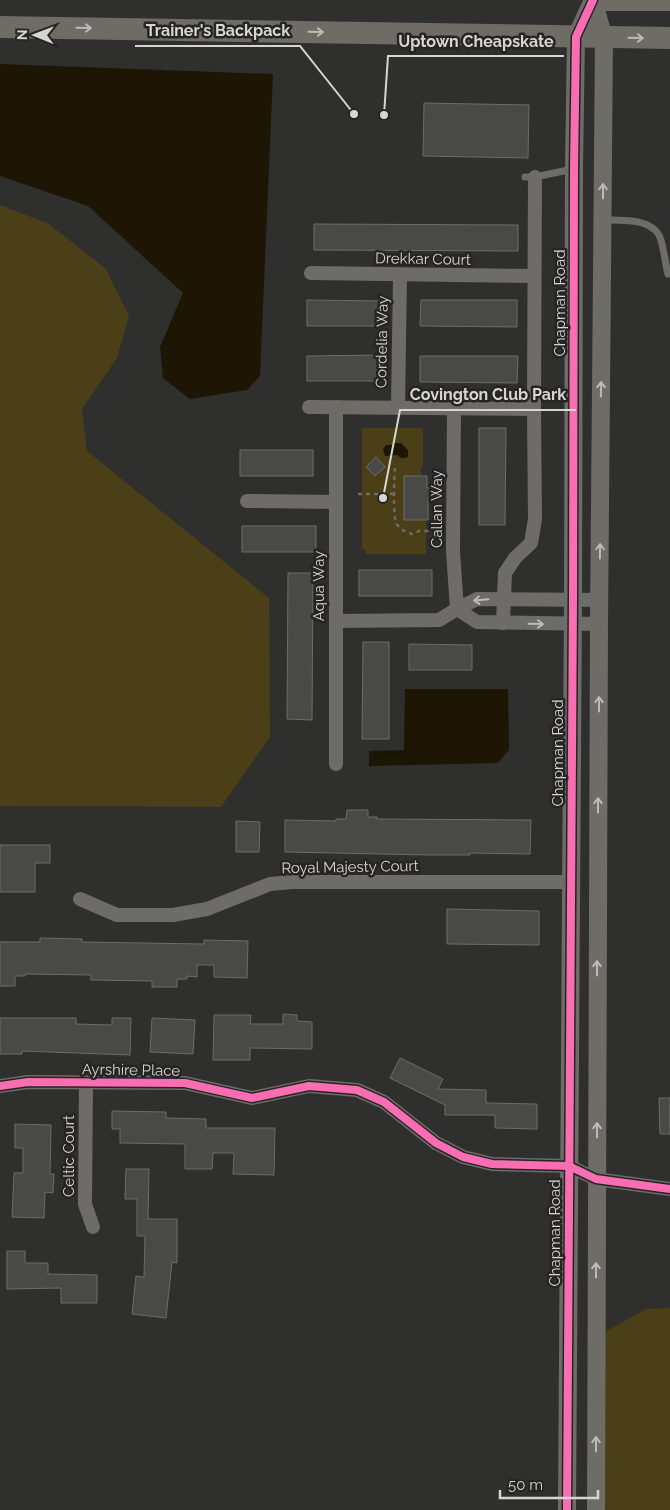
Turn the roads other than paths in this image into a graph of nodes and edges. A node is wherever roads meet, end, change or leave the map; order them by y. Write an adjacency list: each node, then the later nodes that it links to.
1 (601, 0): 2 (main road)
2 (670, 0)
3 (0, 27): 4 (main road, one-way to 4)
4 (576, 37): 5 (main road); 5 (street, Chapman Road); 7 (street, Chapman Road)
5 (604, 38): 6 (main road, one-way to 6); 9 (street, Chapman Road, one-way to 5)
6 (670, 38)
7 (574, 169): 8 (lane); 22 (street, Chapman Road)
8 (530, 177): 13 (street)
9 (603, 220): 11 (lane); 23 (street, Chapman Road, one-way to 9)
10 (311, 273): 12 (street, Drekkar Court)
11 (668, 274)
12 (400, 276): 13 (street, Drekkar Court); 16 (street, Cordelia Way)
13 (534, 276): 18 (street)
14 (309, 407): 15 (street)
15 (336, 407): 16 (street); 20 (street, Aqua Way)
16 (398, 408): 17 (street)
17 (454, 409): 18 (street); 24 (street, Callan Way)
18 (534, 409): 21 (street)
19 (247, 502): 20 (street)
20 (336, 502): 25 (street, Aqua Way)
21 (503, 600): 22 (street); 24 (street, one-way to 24); 26 (street)
22 (573, 600): 23 (street); 27 (street, Chapman Road)
23 (599, 600): 28 (street, Chapman Road)
24 (456, 608): 25 (street); 26 (street)
25 (336, 621): 29 (street, Aqua Way)
26 (503, 623): 27 (street, one-way to 27)
27 (573, 624): 28 (street); 30 (street, Chapman Road)
28 (599, 624): 35 (street, Chapman Road, one-way to 28)
29 (336, 764)
30 (570, 882): 31 (street, Royal Majesty Court); 34 (street, Chapman Road)
31 (80, 898)
32 (86, 1083): 33 (street, Ayrshire Place); 34 (street, Ayrshire Place); 37 (street, Celtic Court)
33 (0, 1086)
34 (569, 1166): 35 (street, Ayrshire Place); 38 (street, Chapman Road)
35 (596, 1179): 36 (street, Ayrshire Place); 39 (street, Chapman Road, one-way to 35)
36 (670, 1189)
37 (93, 1227)
38 (567, 1510)
39 (596, 1510)

